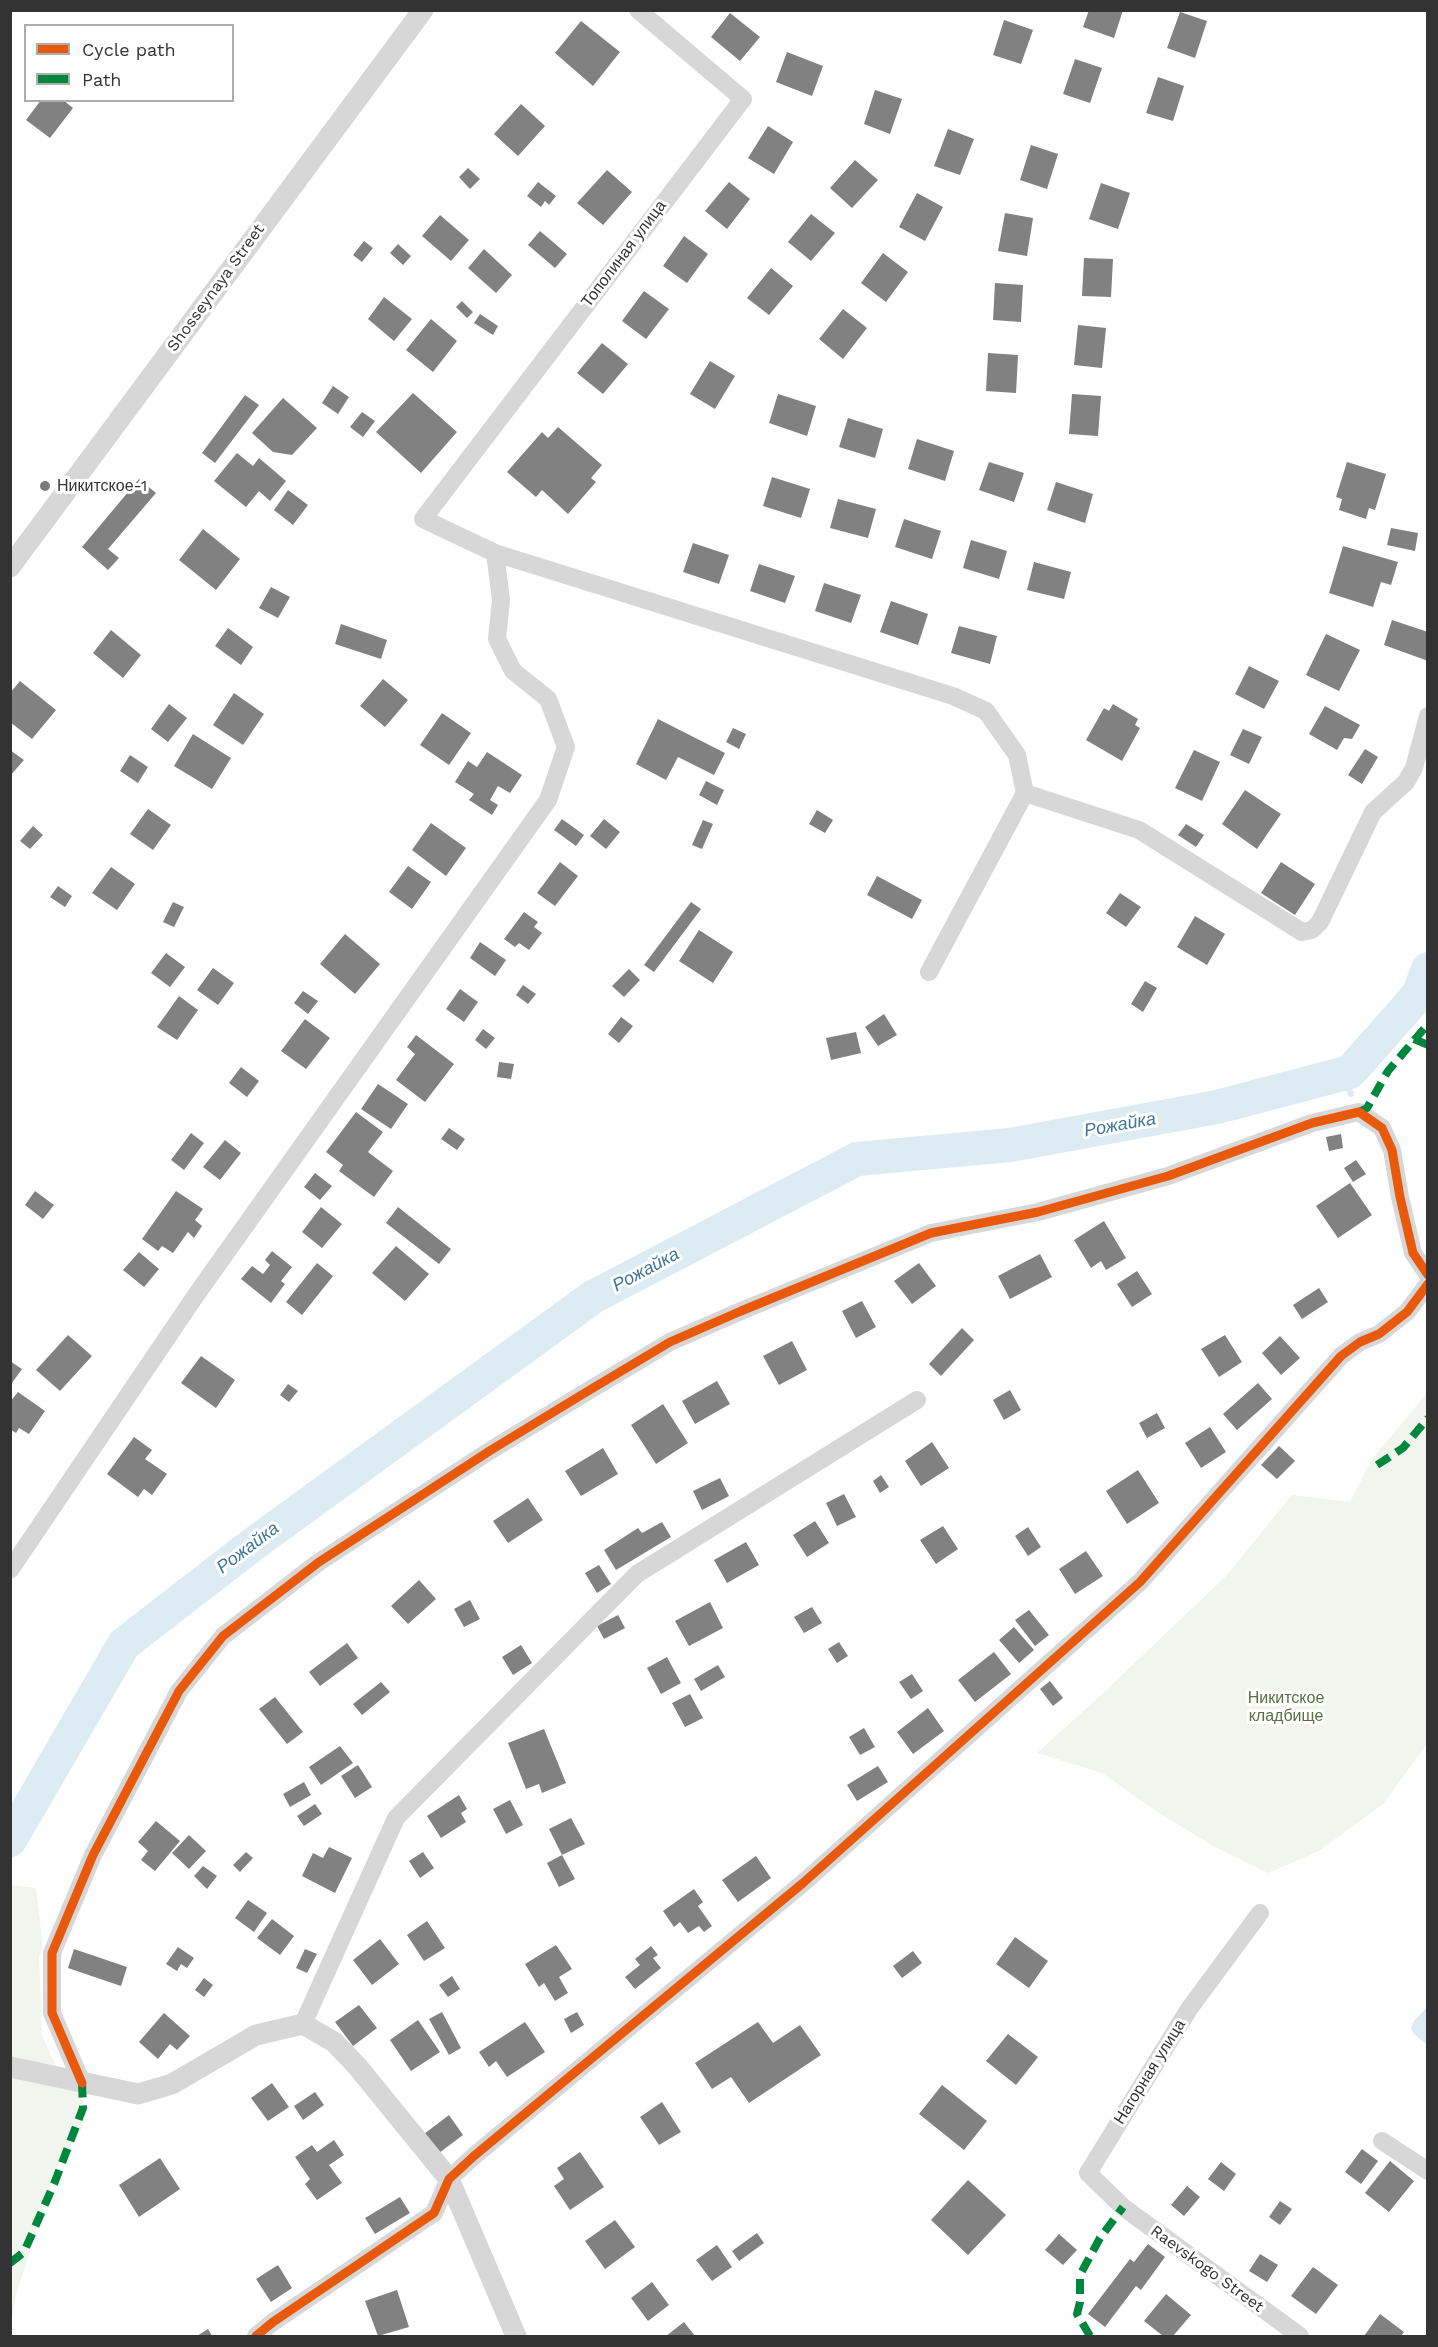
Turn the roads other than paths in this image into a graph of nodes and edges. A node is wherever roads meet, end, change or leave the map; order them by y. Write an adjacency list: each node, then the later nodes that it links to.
1 (423, 10): 4 (street, Shosseynaya Street)
2 (638, 10): 3 (street, Тополиная улица)
3 (495, 553): 6 (street); 11 (street)
4 (10, 567)
5 (1428, 716): 6 (street)
6 (1025, 793): 7 (street)
7 (929, 972)
8 (1428, 1275): 15 (street)
9 (1428, 1284): 18 (street)
10 (917, 1400): 13 (street)
11 (10, 1570)
12 (1260, 1913): 19 (street, Нагорная улица)
13 (303, 2024): 15 (street); 18 (street)
14 (10, 2067): 15 (street)
15 (82, 2083)
16 (1382, 2141): 17 (street)
17 (1428, 2171)
18 (449, 2179): 20 (street); 21 (street)
19 (1144, 2222): 22 (street, Raevskogo Street)
20 (256, 2337)
21 (516, 2337)
22 (1300, 2337)

